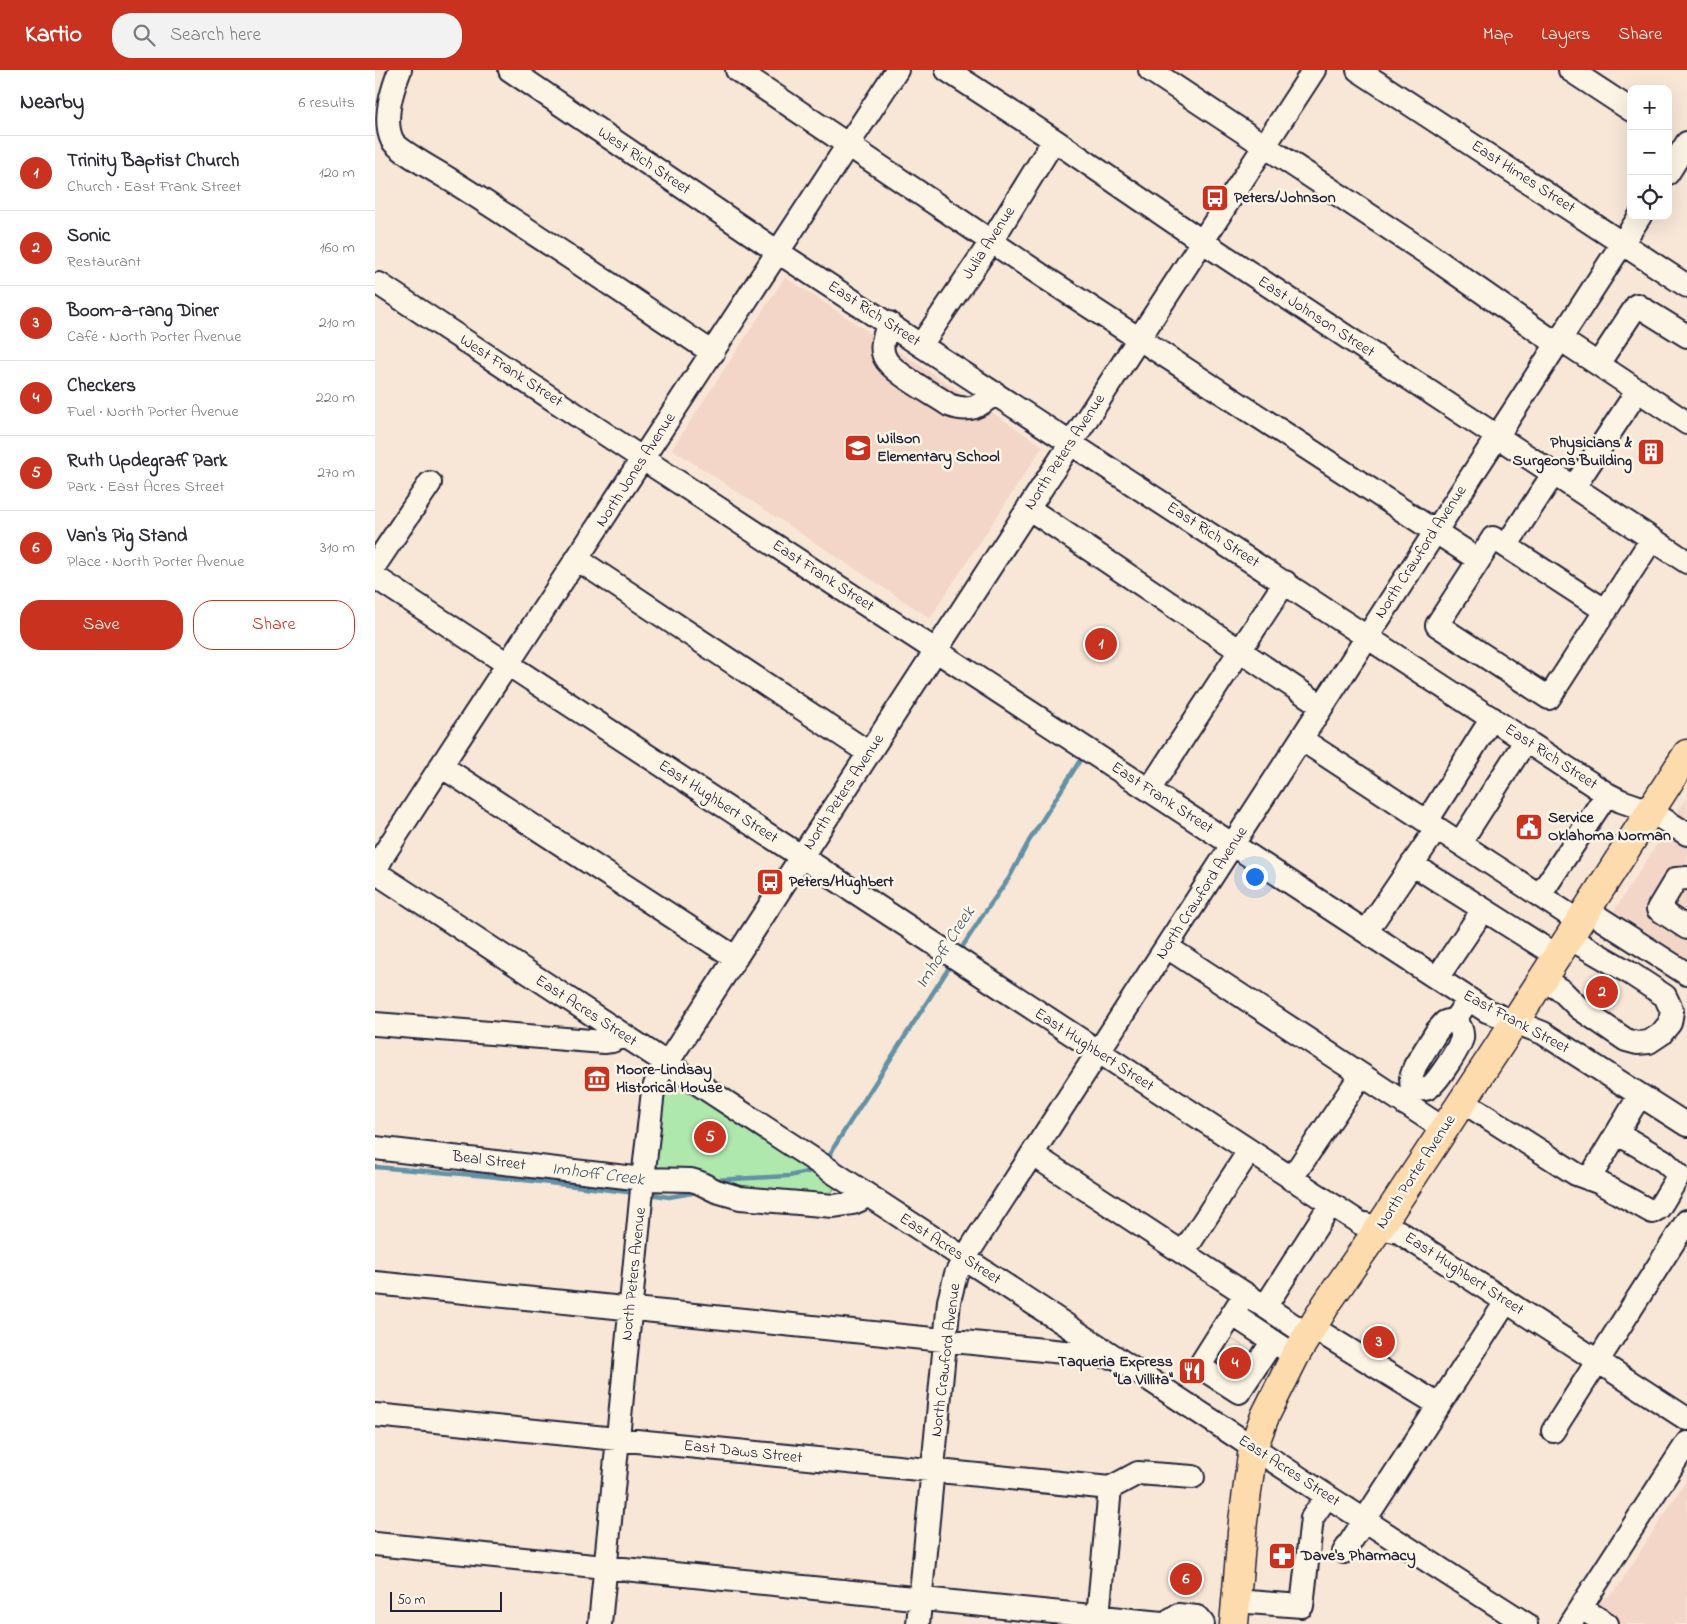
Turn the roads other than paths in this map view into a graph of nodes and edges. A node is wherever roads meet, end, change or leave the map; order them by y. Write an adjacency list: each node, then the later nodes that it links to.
1 (399, 70): 28 (street)
2 (510, 70): 20 (street, West Rich Street)
3 (737, 70): 13 (street)
4 (897, 70): 13 (street, North Jones Avenue)
5 (947, 70): 11 (street, East Johnson Street)
6 (1150, 70): 14 (street)
7 (1315, 70): 14 (street, North Peters Avenue)
8 (1359, 70): 19 (street, East Himes Street)
9 (1570, 70): 10 (street)
10 (1627, 107)
11 (1054, 140): 17 (street, Julia Avenue); 18 (street, East Johnson Street)
12 (1682, 143): 15 (street)
13 (848, 146): 17 (street); 20 (street, North Jones Avenue)
14 (1265, 147): 18 (street, North Peters Avenue); 26 (street)
15 (1672, 164)
16 (1637, 220): 19 (street, North Crawford Avenue)
17 (991, 242): 25 (street); 27 (street, Julia Avenue)
18 (1203, 242): 25 (street, North Peters Avenue); 33 (street, East Johnson Street)
19 (1623, 242): 22 (street, East Himes Street); 26 (street, North Crawford Avenue)
20 (779, 252): 23 (street, East Rich Street); 28 (street, North Jones Avenue)
21 (379, 284): 35 (street, West Frank Street)
22 (1687, 286)
23 (889, 323): 27 (street, East Rich Street); 31 (street)
24 (1687, 336): 29 (street)
25 (1139, 338): 34 (street, North Peters Avenue); 40 (street)
26 (1559, 341): 29 (street); 33 (street, North Crawford Avenue)
27 (921, 345): 31 (street, East Rich Street)
28 (713, 353): 35 (street, North Jones Avenue)
29 (1598, 364): 30 (street)
30 (1639, 390): 32 (street); 38 (street)
31 (995, 393): 34 (street, East Rich Street)
32 (1687, 423)
33 (1497, 436): 36 (street, East Johnson Street); 40 (street, North Crawford Avenue)
34 (1070, 443): 39 (street, North Peters Avenue); 48 (street, East Rich Street)
35 (643, 459): 43 (street, North Jones Avenue); 51 (street, East Frank Street)
36 (1553, 473): 38 (street, East Johnson Street); 42 (street)
37 (430, 483): 46 (street)
38 (1574, 487): 41 (street, East Johnson Street)
39 (1028, 508): 51 (street, North Peters Avenue); 52 (street)
40 (1435, 531): 44 (street); 50 (street, North Crawford Avenue)
41 (1652, 539): 45 (street, East Johnson Street); 49 (street)
42 (1507, 546): 44 (street); 49 (street)
43 (577, 559): 53 (street, North Jones Avenue); 58 (street)
44 (1479, 560): 49 (street)
45 (1687, 562)
46 (375, 565)
47 (375, 577): 53 (street, East Hughbert Street)
48 (1285, 582): 50 (street, East Rich Street); 52 (street)
49 (1606, 611)
50 (1367, 636): 54 (street, North Crawford Avenue); 55 (street, East Rich Street)
51 (936, 650): 58 (street, North Peters Avenue); 61 (street, East Frank Street)
52 (1240, 651): 54 (street); 61 (street)
53 (508, 664): 60 (street, North Jones Avenue); 68 (street, East Hughbert Street)
54 (1323, 706): 56 (street, North Crawford Avenue)
55 (1492, 718): 57 (street, East Rich Street); 64 (street)
56 (1301, 739): 64 (street); 67 (street, North Crawford Avenue)
57 (1525, 740): 62 (street, East Rich Street); 66 (street)
58 (869, 753): 68 (street, North Peters Avenue)
59 (1687, 754): 63 (main road, North Porter Avenue)
60 (441, 766): 70 (street, North Jones Avenue); 78 (street)
61 (1149, 790): 67 (street, East Frank Street)
62 (1607, 794): 63 (street, East Rich Street); 72 (street)
63 (1650, 811): 65 (street, East Rich Street); 76 (main road, North Porter Avenue)
64 (1432, 825): 66 (street); 69 (street)
65 (1687, 834)
66 (1460, 843): 72 (street)
67 (1233, 845): 75 (street, East Frank Street); 77 (street, North Crawford Avenue)
68 (802, 857): 78 (street, North Peters Avenue); 86 (street, East Hughbert Street)
69 (1412, 864): 73 (street); 75 (street)
70 (375, 871): 85 (street, East Acres Street)
71 (1687, 878): 74 (street)
72 (1540, 895): 76 (street)
73 (1483, 910): 76 (street); 80 (street)
74 (1687, 928)
75 (1366, 932): 80 (street, East Frank Street)
76 (1573, 932): 79 (street); 81 (main road, North Porter Avenue); 81 (street)
77 (1167, 948): 86 (street, North Crawford Avenue); 88 (street)
78 (736, 958): 87 (street, North Peters Avenue)
79 (1687, 974)
80 (1437, 978): 82 (street, East Frank Street)
81 (1542, 979): 83 (main road, North Porter Avenue)
82 (1469, 999): 83 (street, East Frank Street); 90 (street)
83 (1514, 1023): 89 (street, East Frank Street); 91 (main road, North Porter Avenue)
84 (375, 1024): 85 (street)
85 (624, 1036): 87 (street, East Acres Street)
86 (1098, 1052): 96 (street, East Hughbert Street); 97 (street, North Crawford Avenue)
87 (666, 1064): 100 (street, North Peters Avenue); 101 (street, East Acres Street)
88 (1361, 1075): 90 (street); 98 (street)
89 (1641, 1095): 92 (street, East Frank Street); 94 (street)
90 (1409, 1097): 93 (street)
91 (1462, 1101): 93 (main road, North Porter Avenue); 99 (street)
92 (1687, 1125)
93 (1444, 1129): 104 (main road, North Porter Avenue)
94 (1617, 1134): 99 (street); 99 (street)
95 (375, 1148): 100 (street, Beal Street)
96 (1249, 1151): 98 (street, East Hughbert Street); 105 (street)
97 (1032, 1154): 105 (street); 106 (street, North Crawford Avenue)
98 (1291, 1179): 102 (street, East Hughbert Street)
99 (1589, 1179)
100 (642, 1190): 101 (street, Beal Street); 111 (street, North Peters Avenue)
101 (866, 1194): 106 (street, East Acres Street)
102 (1331, 1204): 104 (street, East Hughbert Street); 110 (street)
103 (1687, 1221): 117 (street)
104 (1379, 1228): 109 (street, East Hughbert Street); 113 (main road, North Porter Avenue)
105 (1183, 1253): 108 (street)
106 (964, 1259): 114 (street, North Crawford Avenue); 116 (street, East Acres Street)
107 (375, 1283): 111 (street)
108 (1245, 1294): 110 (street); 112 (street)
109 (1506, 1302): 117 (street, East Hughbert Street); 119 (street)
110 (1265, 1307): 113 (street)
111 (631, 1309): 114 (street); 124 (street, North Peters Avenue)
112 (1231, 1314): 115 (street); 118 (street)
113 (1305, 1339): 115 (street); 119 (street); 126 (main road, North Porter Avenue)
114 (946, 1341): 116 (street); 127 (street, North Crawford Avenue)
115 (1273, 1341): 118 (street)
116 (1115, 1358): 120 (street, East Acres Street)
117 (1597, 1361): 122 (street, East Hughbert Street); 123 (street)
118 (1221, 1376): 120 (street)
119 (1439, 1405): 131 (street)
120 (1198, 1411): 126 (street, East Acres Street)
121 (375, 1415): 124 (street, East Daws Street)
122 (1687, 1420)
123 (1553, 1431)
124 (618, 1440): 127 (street, East Daws Street); 134 (street, North Peters Avenue)
125 (1687, 1443): 138 (street)
126 (1253, 1448): 130 (street, East Acres Street); 136 (main road, North Porter Avenue)
127 (934, 1471): 129 (street, East Daws Street); 135 (street, North Crawford Avenue)
128 (1193, 1477): 129 (street)
129 (1110, 1488): 137 (street)
130 (1327, 1496): 131 (street, East Acres Street); 136 (street)
131 (1364, 1520): 133 (street); 143 (street, East Acres Street)
132 (375, 1544): 134 (street)
133 (1344, 1552)
134 (606, 1567): 135 (street); 139 (street, North Peters Avenue)
135 (920, 1598): 137 (street); 140 (street, North Crawford Avenue)
136 (1235, 1612)
137 (1098, 1616): 141 (street)
138 (1575, 1616): 144 (street)
139 (600, 1624)
140 (918, 1624)
141 (1169, 1624): 142 (street)
142 (1203, 1624)
143 (1526, 1624)
144 (1607, 1624)

